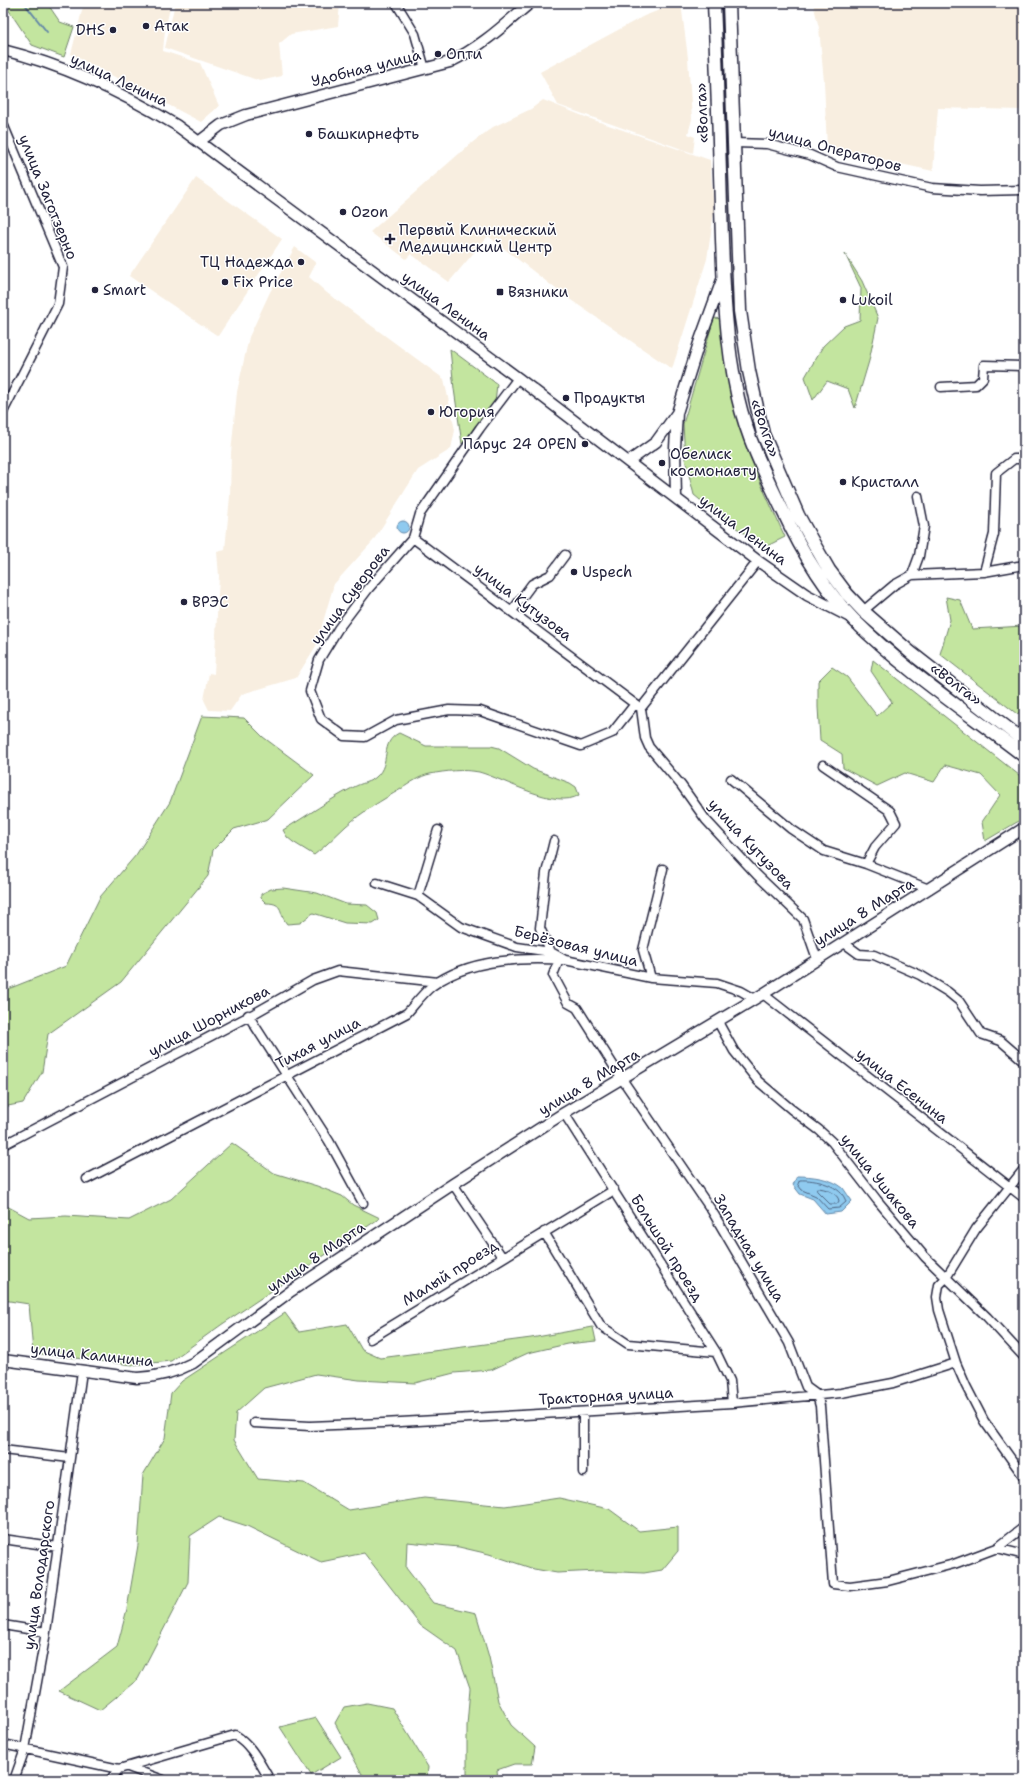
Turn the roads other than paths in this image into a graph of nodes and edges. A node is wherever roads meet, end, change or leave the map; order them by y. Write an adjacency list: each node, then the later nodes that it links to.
1 (396, 3): 6 (street)
2 (530, 3): 6 (main road, Удобная улица)
3 (714, 3): 11 (highway, «Волга»)
4 (729, 3): 9 (highway, «Волга»)
5 (3, 50): 8 (main road, улица Ленина)
6 (425, 69): 8 (main road, Удобная улица)
7 (3, 124): 15 (street, улица Заготзерно)
8 (200, 141): 13 (main road, улица Ленина)
9 (734, 143): 10 (street, улица Операторов); 30 (highway, «Волга»)
10 (1024, 190)
11 (724, 274): 16 (main road); 31 (highway, «Волга»)
12 (1024, 366): 14 (street)
13 (518, 378): 20 (main road, улица Ленина); 23 (street, улица Суворова)
14 (941, 387)
15 (3, 412)
16 (677, 413): 17 (main road); 18 (main road)
17 (656, 442): 18 (main road); 20 (main road)
18 (675, 448): 22 (main road)
19 (1024, 459): 27 (street)
20 (628, 462): 22 (main road, улица Ленина)
21 (918, 496): 28 (street)
22 (676, 498): 25 (main road, улица Ленина)
23 (413, 538): 29 (street, улица Кутузова); 32 (street, улица Суворова)
24 (565, 555): 29 (street)
25 (758, 561): 31 (main road, улица Ленина); 32 (street)
26 (1024, 565): 27 (street)
27 (984, 572): 28 (street)
28 (912, 575): 30 (street)
29 (512, 611): 32 (street, улица Кутузова)
30 (863, 611): 33 (highway, «Волга»)
31 (853, 619): 34 (highway, «Волга»)
32 (638, 706): 47 (street, улица Кутузова)
33 (1024, 741)
34 (1024, 756)
35 (823, 765): 40 (street)
36 (731, 779): 40 (street, улица Кутузова)
37 (1024, 828): 43 (main road, улица 8 Марта)
38 (438, 830): 44 (street)
39 (554, 841): 46 (street)
40 (866, 864): 43 (street, улица Кутузова)
41 (663, 869): 49 (street)
42 (377, 883): 44 (street, Берёзовая улица)
43 (929, 889): 45 (main road, улица 8 Марта)
44 (418, 896): 46 (street, Берёзовая улица)
45 (844, 943): 47 (main road, улица 8 Марта); 54 (street)
46 (551, 952): 48 (street, Берёзовая улица)
47 (817, 959): 51 (main road, улица 8 Марта)
48 (562, 960): 49 (street, Берёзовая улица); 50 (street, Тихая улица); 56 (street, Западная улица)
49 (651, 978): 51 (street, Берёзовая улица)
50 (438, 982): 52 (street, улица Шорникова); 55 (street, Тихая улица)
51 (759, 996): 53 (main road, улица 8 Марта); 62 (street, улица Есенина)
52 (248, 1016): 55 (street); 58 (street, улица Шорникова)
53 (718, 1022): 56 (main road, улица 8 Марта); 68 (street, улица Ушакова)
54 (1024, 1061)
55 (287, 1076): 60 (street, Тихая улица); 65 (street)
56 (622, 1079): 57 (main road, улица 8 Марта); 76 (street, Западная улица)
57 (564, 1113): 61 (main road, улица 8 Марта); 63 (street, Большой проезд)
58 (5, 1144)
59 (1024, 1169): 62 (street)
60 (87, 1179)
61 (453, 1184): 67 (street); 75 (main road, улица 8 Марта)
62 (1010, 1188): 64 (street, улица Есенина); 68 (street)
63 (614, 1190): 66 (street, Малый проезд); 70 (street, Большой проезд)
64 (1024, 1198)
65 (363, 1203)
66 (544, 1232): 67 (street, Малый проезд); 70 (street)
67 (502, 1256): 69 (street, Малый проезд)
68 (946, 1278): 71 (street, улица Ушакова); 73 (street)
69 (370, 1339)
70 (716, 1352): 77 (street, Большой проезд)
71 (1024, 1357)
72 (3, 1360): 74 (main road, улица Калинина)
73 (956, 1363): 76 (street, Тракторная улица); 83 (street)
74 (82, 1371): 75 (main road, улица Калинина); 81 (street, улица Володарского)
75 (177, 1372)
76 (817, 1395): 77 (street, Тракторная улица); 87 (street)
77 (732, 1403): 78 (street, Тракторная улица)
78 (583, 1412): 79 (street, Тракторная улица); 82 (street)
79 (254, 1423)
80 (3, 1450): 81 (street)
81 (70, 1458): 86 (street, улица Володарского)
82 (583, 1472)
83 (1024, 1477)
84 (1024, 1527): 87 (street)
85 (3, 1539): 86 (street)
86 (58, 1547): 90 (street, улица Володарского)
87 (997, 1548): 88 (street)
88 (1024, 1555)
89 (3, 1625): 90 (street)
90 (46, 1632): 92 (street, улица Володарского)
91 (3, 1744): 92 (street)
92 (25, 1749): 93 (street); 94 (street, улица Володарского)
93 (123, 1768): 95 (street); 96 (street); 97 (street)
94 (14, 1780)
95 (110, 1780)
96 (163, 1780)
97 (270, 1780)

